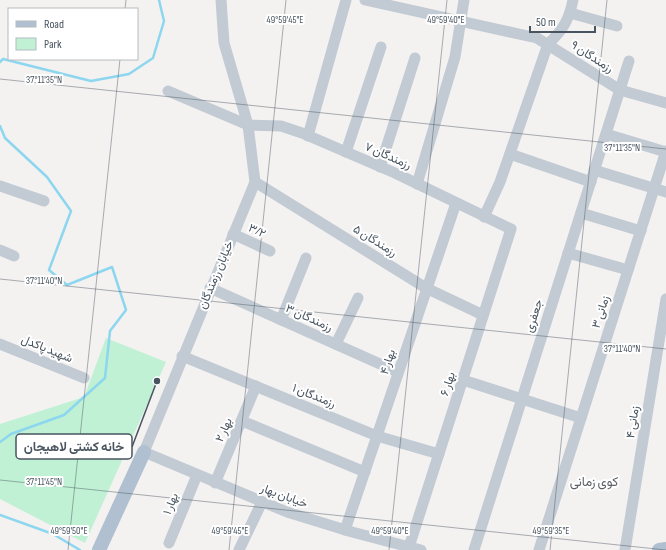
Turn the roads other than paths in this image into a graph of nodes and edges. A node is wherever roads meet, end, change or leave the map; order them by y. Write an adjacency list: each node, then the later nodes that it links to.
1 (221, 0): 16 (street, خیابان رزمندگان)
2 (346, 0): 18 (street)
3 (365, 0): 7 (street, رزمندگان ۹)
4 (464, 0): 7 (street)
5 (573, 0): 6 (street)
6 (570, 13): 8 (street); 9 (street)
7 (460, 21): 9 (street, رزمندگان ۹); 26 (street)
8 (617, 26)
9 (548, 44): 13 (street, رزمندگان ۹); 21 (street)
10 (381, 47): 19 (street)
11 (415, 58): 22 (street)
12 (629, 61): 13 (street, جعفری)
13 (620, 90): 15 (street, رزمندگان ۹); 17 (street, جعفری)
14 (168, 91): 16 (street)
15 (666, 103)
16 (248, 125): 18 (street, رزمندگان ۷); 24 (street, خیابان رزمندگان)
17 (606, 134): 20 (street); 23 (street, جعفری)
18 (308, 136): 19 (street, رزمندگان ۷)
19 (346, 152): 22 (street, رزمندگان ۷)
20 (666, 152): 28 (street, زمانی ۳)
21 (510, 154): 25 (street); 33 (street)
22 (380, 167): 26 (street, رزمندگان ۷)
23 (594, 170): 25 (street, جعفری); 28 (street)
24 (255, 182): 36 (street, خیابان رزمندگان); 44 (street, رزمندگان ۵)
25 (590, 182): 32 (street, جعفری)
26 (417, 184): 31 (street, رزمندگان ۷)
27 (0, 186): 30 (street)
28 (654, 189): 29 (street); 35 (street, زمانی ۳)
29 (666, 192)
30 (44, 201)
31 (456, 203): 33 (street, رزمندگان ۷); 44 (street, بهار ۴)
32 (581, 213): 35 (street); 39 (street, جعفری)
33 (484, 217): 34 (street, رزمندگان ۷)
34 (511, 230): 47 (street, بهار ۶)
35 (641, 231): 42 (street, زمانی ۳)
36 (233, 234): 38 (street, ۳/۲); 43 (street, خیابان رزمندگان)
37 (0, 250): 40 (street)
38 (270, 251)
39 (568, 252): 42 (street); 56 (street, جعفری)
40 (14, 256)
41 (306, 258): 48 (street)
42 (628, 270): 57 (street, زمانی ۳)
43 (210, 288): 48 (street, رزمندگان ۳); 51 (street, خیابان رزمندگان)
44 (426, 288): 47 (street, رزمندگان ۵); 52 (street, بهار ۴)
45 (358, 298): 50 (street)
46 (666, 299): 75 (street, زمانی ۴)
47 (484, 315): 54 (street, بهار ۶)
48 (281, 320): 50 (street, رزمندگان ۳)
49 (0, 344): 53 (street, شهید پاکدل)
50 (336, 344): 52 (street, رزمندگان ۳)
51 (182, 356): 55 (street, رزمندگان ۱); 60 (street, خیابان رزمندگان)
52 (398, 372): 59 (street, بهار ۴)
53 (84, 378)
54 (463, 380): 56 (street); 61 (street, بهار ۶)
55 (256, 386): 58 (street, بهار ۲); 59 (street, رزمندگان ۱)
56 (521, 400): 57 (street); 73 (street, جعفری)
57 (581, 418): 74 (street, زمانی ۳)
58 (242, 421): 62 (street); 64 (street, بهار ۲)
59 (377, 436): 61 (street, رزمندگان ۱); 62 (street, بهار ۴)
60 (144, 452): 63 (street, خیابان بهار); 68 (main road, خیابان رزمندگان)
61 (439, 454): 69 (street, بهار ۶)
62 (365, 472): 66 (street, بهار ۴)
63 (197, 476): 64 (street, خیابان بهار); 67 (street, بهار ۱)
64 (215, 483): 65 (street, خیابان بهار)
65 (262, 502): 66 (street, خیابان بهار); 71 (street)
66 (345, 530): 69 (street, خیابان بهار)
67 (169, 543)
68 (101, 545)
69 (409, 547): 72 (street, خیابان بهار)
70 (666, 549): 76 (main road)
71 (239, 550)
72 (421, 550)
73 (474, 550)
74 (539, 550)
75 (625, 550)
76 (659, 550)

